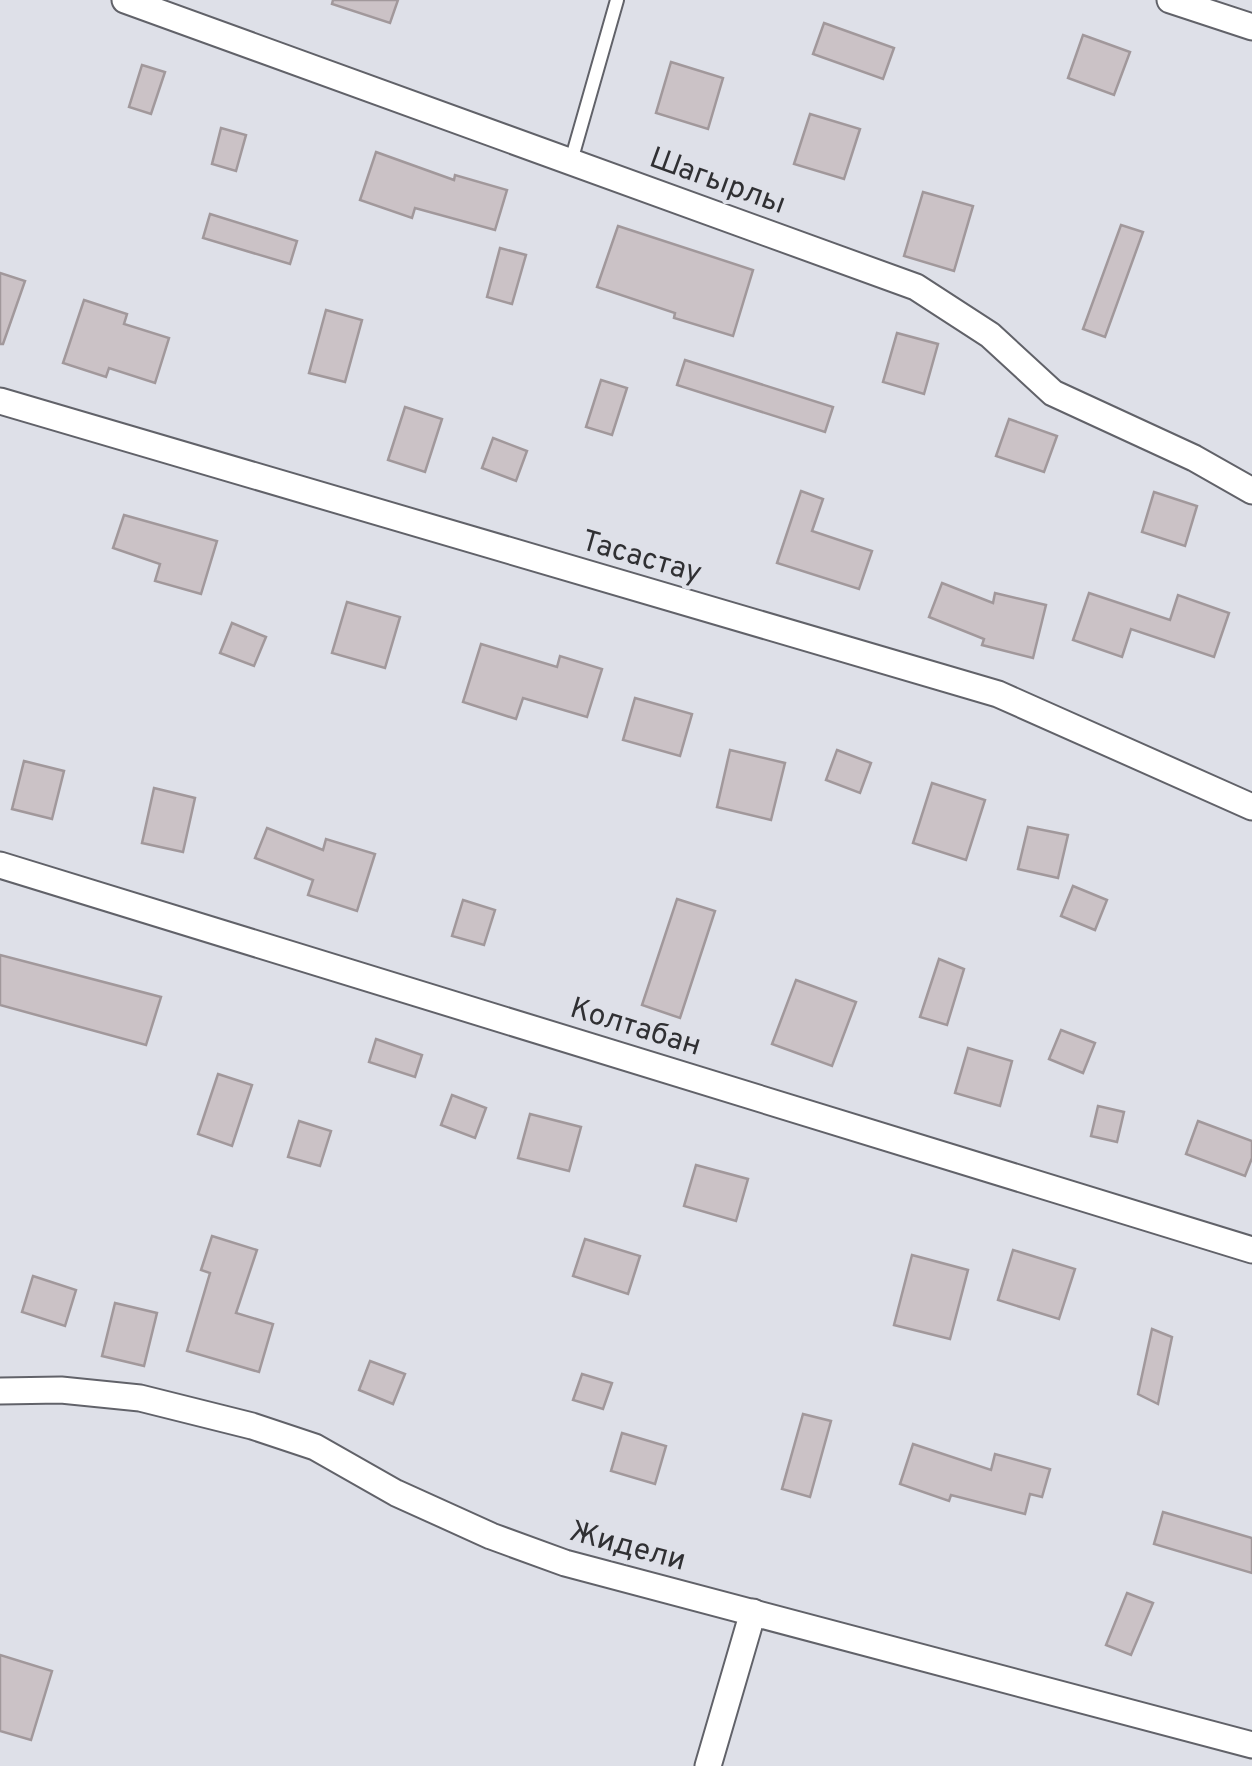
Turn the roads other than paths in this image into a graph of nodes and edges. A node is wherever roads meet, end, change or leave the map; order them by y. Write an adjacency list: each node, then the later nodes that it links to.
1 (125, 0): 5 (street, Шагырлы)
2 (617, 0): 5 (lane)
3 (1170, 0): 4 (street)
4 (1252, 28)
5 (570, 161): 7 (street, Шагырлы)
6 (0, 402): 8 (street, Тасастау)
7 (1252, 490)
8 (1252, 807)
9 (0, 865): 10 (street, Колтабан)
10 (1252, 1250)
11 (0, 1392): 12 (street, Жидели)
12 (753, 1612): 13 (street, Жидели); 14 (street)
13 (1252, 1746)
14 (708, 1766)

